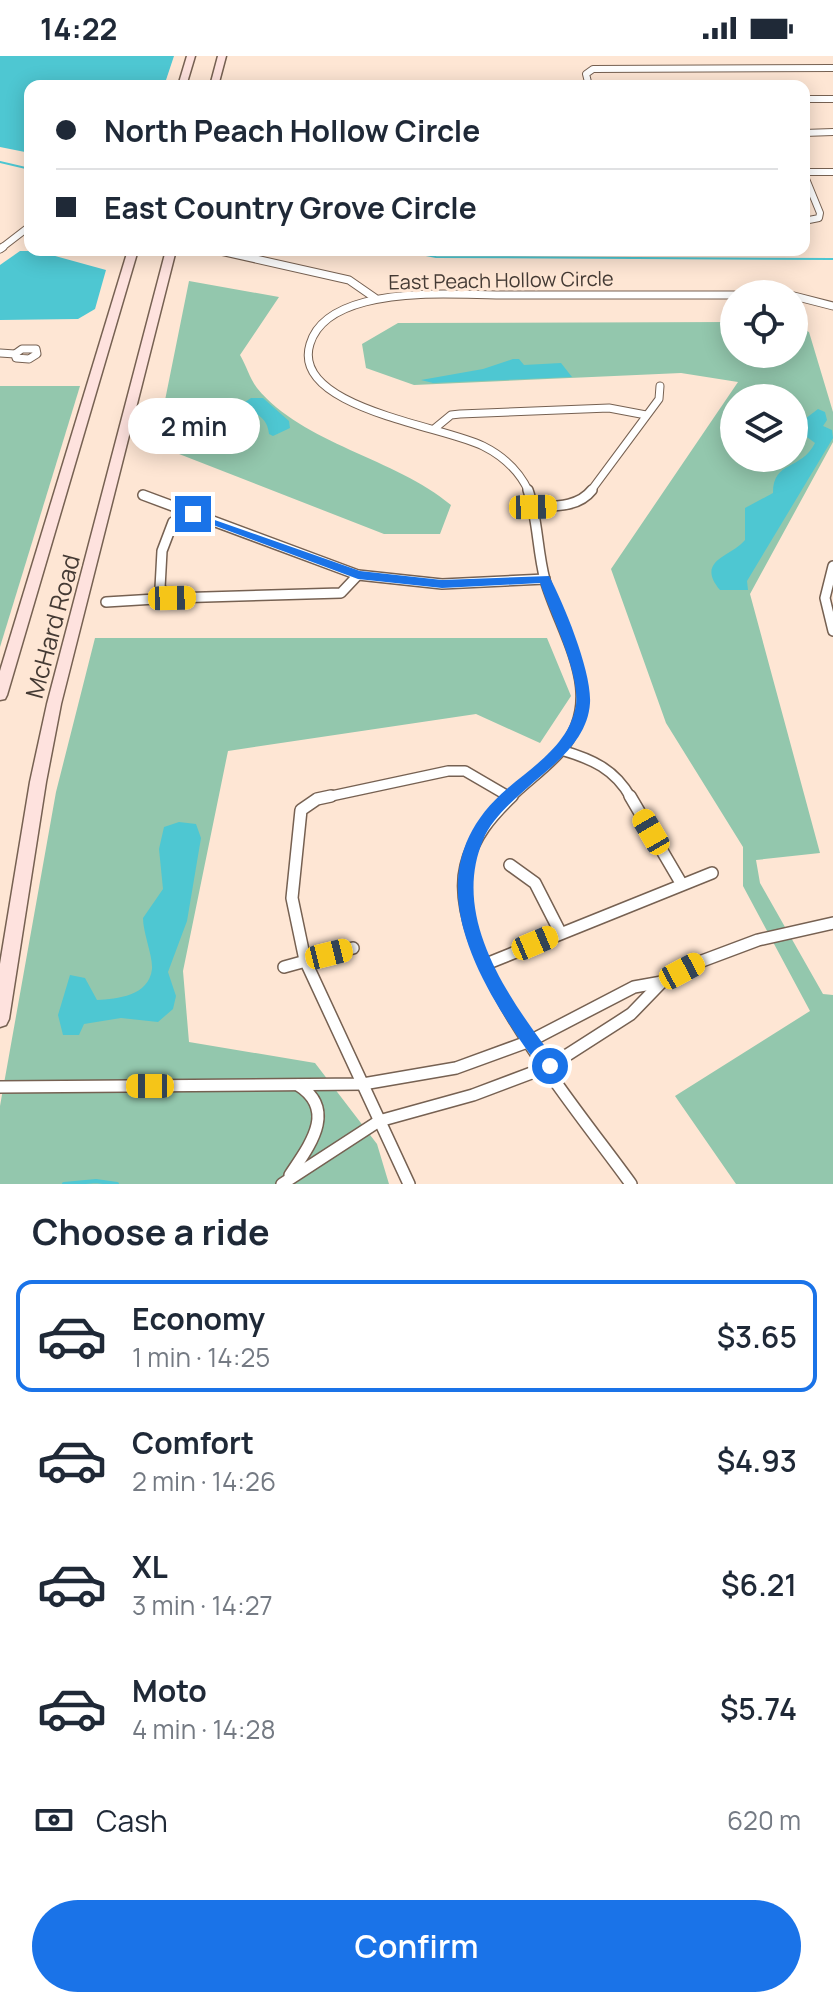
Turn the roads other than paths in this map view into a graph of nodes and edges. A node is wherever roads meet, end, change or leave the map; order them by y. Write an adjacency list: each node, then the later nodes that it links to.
1 (191, 56): 7 (main road)
2 (222, 56): 8 (main road)
3 (759, 56): 4 (street)
4 (764, 68): 5 (street); 9 (street)
5 (831, 68): 6 (street)
6 (833, 76)
7 (184, 80)
8 (216, 80)
9 (588, 80)
10 (810, 99): 11 (street)
11 (833, 99)
12 (833, 132): 13 (street)
13 (810, 133)
14 (833, 172): 15 (street)
15 (810, 173)
16 (810, 191): 17 (street)
17 (810, 220)
18 (24, 228): 19 (street)
19 (0, 249)
20 (131, 256): 41 (main road, McHard Road)
21 (169, 256): 54 (main road, McHard Road)
22 (243, 256): 24 (street)
23 (720, 295): 24 (street, East Peach Hollow Circle)
24 (375, 298): 31 (street, East Peach Hollow Circle)
25 (808, 299): 26 (street)
26 (831, 304)
27 (0, 353): 28 (street)
28 (15, 354)
29 (660, 386): 30 (street)
30 (646, 415): 31 (street); 33 (street)
31 (434, 429): 33 (street)
32 (143, 495): 34 (street)
33 (533, 507): 37 (street)
34 (193, 514): 36 (street); 38 (street)
35 (833, 566): 40 (street)
36 (358, 575): 37 (street); 38 (street)
37 (545, 579): 42 (street)
38 (172, 598): 39 (street)
39 (106, 602)
40 (833, 631)
41 (0, 695)
42 (561, 750): 43 (street); 46 (street)
43 (508, 796): 50 (street); 51 (street)
44 (510, 865): 48 (street)
45 (712, 873): 46 (street)
46 (681, 883): 48 (street)
47 (833, 923): 53 (street)
48 (560, 932): 51 (street)
49 (353, 948): 50 (street)
50 (305, 960): 52 (street); 58 (street)
51 (486, 964): 55 (street)
52 (284, 967)
53 (662, 982): 55 (street); 56 (street)
54 (0, 1019)
55 (530, 1041): 56 (street); 58 (street)
56 (550, 1066): 60 (street); 63 (street)
57 (297, 1084): 58 (street); 59 (street); 61 (street)
58 (363, 1084): 60 (street)
59 (0, 1087)
60 (379, 1121): 61 (street); 62 (street)
61 (285, 1181)
62 (409, 1184)
63 (631, 1184)

